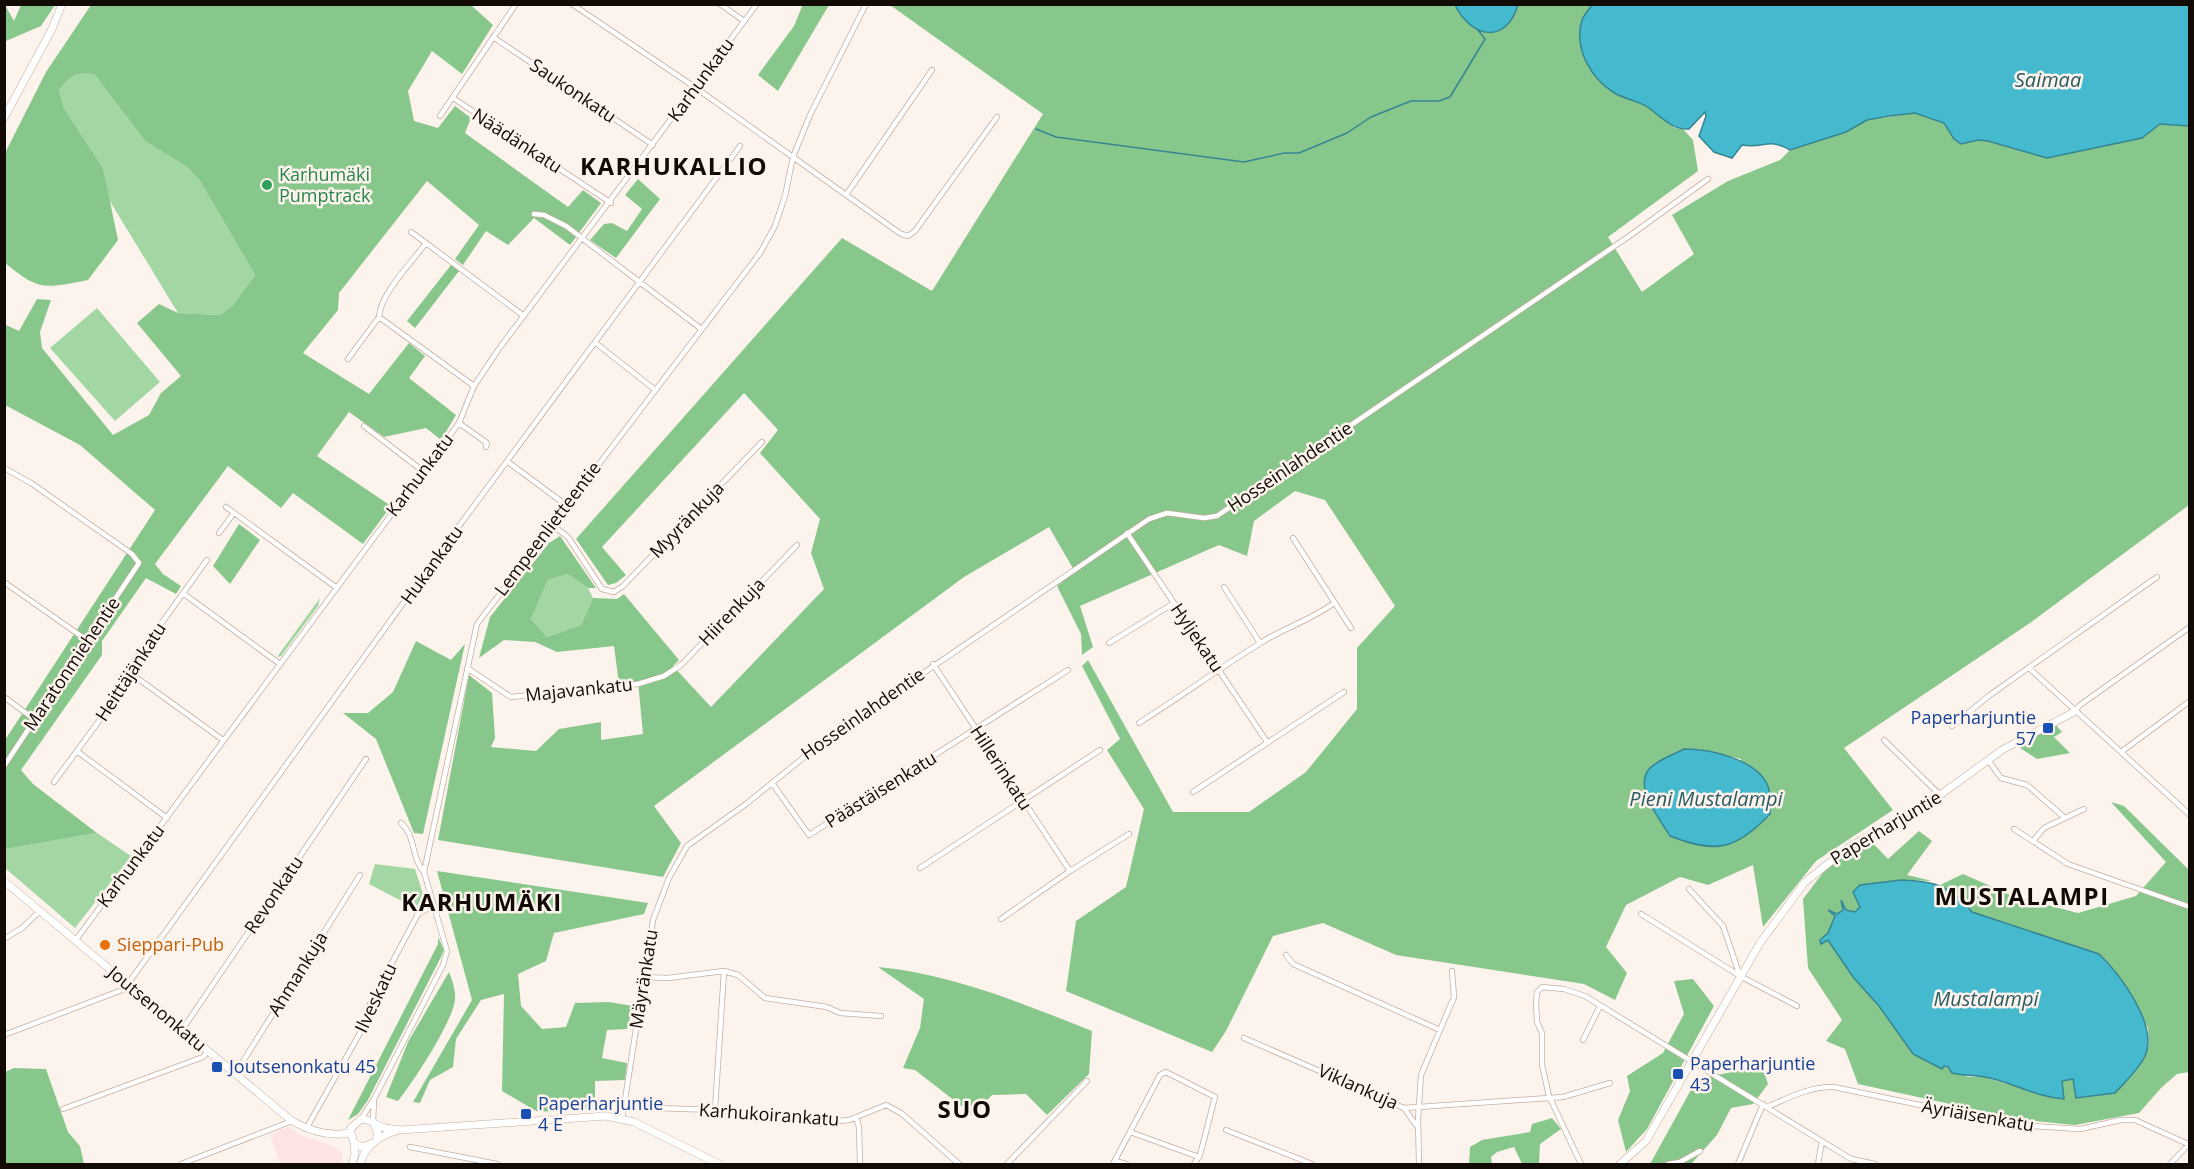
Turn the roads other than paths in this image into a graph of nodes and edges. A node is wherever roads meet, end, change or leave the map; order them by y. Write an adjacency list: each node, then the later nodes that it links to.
1 (62, 4): 14 (street)
2 (516, 4): 8 (street)
3 (572, 4): 10 (street)
4 (720, 4): 7 (street)
5 (757, 4): 7 (street, Karhunkatu)
6 (866, 4): 17 (street, Lempeenlietteentie)
7 (744, 21): 10 (street, Karhunkatu)
8 (493, 37): 11 (street); 15 (street, Saukonkatu)
9 (932, 70): 19 (street)
10 (696, 88): 15 (street, Karhunkatu); 17 (street)
11 (453, 98): 12 (street); 20 (street, Näädänkatu)
12 (440, 116)
13 (997, 117): 19 (street)
14 (4, 118)
15 (653, 145): 20 (street, Karhunkatu)
16 (740, 146): 25 (street, Hukankatu)
17 (793, 157): 19 (street); 28 (street, Lempeenlietteentie)
18 (1708, 179): 45 (street, Hosseinlahdentie)
19 (846, 195)
20 (611, 202): 23 (street, Karhunkatu)
21 (534, 214): 23 (street)
22 (411, 232): 24 (street)
23 (582, 240): 25 (street); 26 (street, Karhunkatu)
24 (426, 243): 26 (street); 27 (street)
25 (640, 284): 28 (street); 29 (street, Hukankatu)
26 (524, 316): 31 (street, Karhunkatu)
27 (379, 317): 30 (street); 31 (street)
28 (700, 328): 32 (street, Lempeenlietteentie)
29 (597, 344): 32 (street); 37 (street, Hukankatu)
30 (348, 359)
31 (474, 386): 33 (street, Karhunkatu)
32 (654, 389): 40 (street, Lempeenlietteentie)
33 (459, 423): 36 (street); 39 (street, Karhunkatu)
34 (364, 426): 39 (street)
35 (762, 442): 43 (street, Myyränkuja)
36 (486, 447)
37 (508, 462): 40 (street); 118 (street, Hukankatu)
38 (4, 468): 58 (street, Maratonmiehentie)
39 (423, 471): 52 (street, Karhunkatu)
40 (566, 506): 43 (street, Lempeenlietteentie)
41 (226, 507): 42 (street)
42 (234, 513): 44 (street); 52 (street)
43 (551, 524): 63 (street, Lempeenlietteentie)
44 (219, 533)
45 (1128, 533): 54 (street, Hyljekatu); 62 (street, Hosseinlahdentie)
46 (1293, 538): 55 (street)
47 (797, 545): 68 (street, Hiirenkuja)
48 (207, 560): 53 (street, Heittäjänkatu)
49 (2157, 577): 64 (street)
50 (4, 582): 58 (street)
51 (1224, 587): 60 (street)
52 (337, 588): 61 (street, Karhunkatu)
53 (184, 594): 61 (street); 67 (street, Heittäjänkatu)
54 (1174, 603): 59 (street); 66 (street, Hyljekatu)
55 (1334, 603): 57 (street); 60 (street)
56 (2190, 627): 72 (street, Paperharjuntie)
57 (1351, 628)
58 (88, 641): 73 (street, Maratonmiehentie)
59 (1109, 643)
60 (1260, 643): 66 (street)
61 (280, 664): 78 (street, Karhunkatu)
62 (933, 664): 76 (street, Hillerinkatu); 87 (street, Hosseinlahdentie)
63 (466, 668): 68 (street, Majavankatu); 102 (street, Lempeenlietteentie)
64 (2028, 668): 72 (street); 75 (street)
65 (1068, 670): 76 (street)
66 (1220, 671): 74 (street); 79 (street, Hyljekatu)
67 (133, 675): 78 (street); 81 (street, Heittäjänkatu)
68 (664, 676)
69 (1344, 692): 79 (street)
70 (4, 697): 73 (street)
71 (2190, 701): 82 (street)
72 (2074, 712): 82 (street); 84 (street, Paperharjuntie)
73 (34, 719): 85 (street, Maratonmiehentie)
74 (1139, 723)
75 (1952, 726)
76 (976, 729): 87 (street, Päästäisenkatu); 90 (street, Hillerinkatu)
77 (1884, 740): 89 (street)
78 (223, 741): 93 (street, Karhunkatu)
79 (1267, 742): 88 (street)
80 (1100, 750): 90 (street)
81 (78, 752): 86 (street, Heittäjänkatu); 93 (street)
82 (2121, 752): 92 (street)
83 (366, 759): 122 (street, Revonkatu)
84 (1988, 760): 89 (street, Paperharjuntie); 94 (street)
85 (4, 766)
86 (54, 782)
87 (772, 783): 99 (street, Hosseinlahdentie)
88 (1193, 792)
89 (1940, 795): 116 (street, Paperharjuntie)
90 (1023, 800): 100 (street); 101 (street, Hillerinkatu)
91 (2084, 809): 94 (street)
92 (2190, 815)
93 (167, 818): 112 (street, Karhunkatu)
94 (2065, 818): 98 (street)
95 (401, 823): 102 (street)
96 (2014, 829): 98 (street)
97 (1129, 834): 101 (street)
98 (2032, 841): 107 (street)
99 (687, 846): 117 (street, Mäyränkatu)
100 (920, 868)
101 (1070, 871): 110 (street)
102 (424, 872): 106 (street, Lempeenlietteentie)
103 (360, 875): 129 (street, Ahmankuja)
104 (4, 881): 108 (street, Joutsenonkatu)
105 (1689, 889): 116 (street)
106 (434, 905): 133 (street, Lempeenlietteentie); 145 (street, Ilveskatu)
107 (2190, 907)
108 (39, 912): 111 (street); 112 (street, Joutsenonkatu)
109 (1641, 914): 116 (street)
110 (1001, 919)
111 (4, 939)
112 (75, 941): 118 (street, Joutsenonkatu)
113 (1286, 955): 123 (street)
114 (724, 971): 117 (street); 121 (street); 139 (street)
115 (1452, 971): 123 (street)
116 (1740, 976): 120 (street); 128 (street, Paperharjuntie)
117 (644, 977): 136 (street, Mäyränkatu)
118 (128, 985): 122 (street, Joutsenonkatu); 124 (street)
119 (1600, 1006): 126 (street); 128 (street); 132 (street)
120 (1797, 1006)
121 (881, 1016)
122 (182, 1030): 127 (street, Joutsenonkatu)
123 (1440, 1030): 135 (street)
124 (4, 1035)
125 (1244, 1038): 137 (street, Viklankuja)
126 (1584, 1040)
127 (208, 1052): 129 (street, Joutsenonkatu); 138 (street)
128 (1691, 1061): 134 (street); 172 (street, Paperharjuntie)
129 (235, 1074): 143 (street, Joutsenonkatu)
130 (1087, 1081): 166 (street)
131 (1610, 1083): 132 (street, Viklankuja)
132 (1548, 1096): 135 (street, Viklankuja); 171 (street)
133 (374, 1099): 141 (street, Lempeenlietteentie); 144 (street, Lempeenlietteentie)
134 (1765, 1105): 151 (street); 154 (street, Äyriäisenkatu); 174 (street)
135 (1420, 1106): 137 (street, Viklankuja); 147 (street)
136 (626, 1107): 139 (street, Karhukoirankatu); 142 (street, Mäyränkatu)
137 (1404, 1108): 147 (street)
138 (63, 1110)
139 (715, 1110): 140 (street, Karhukoirankatu)
140 (856, 1117): 164 (street); 165 (street, Karhukoirankatu)
141 (361, 1119): 144 (street); 150 (street)
142 (622, 1119): 146 (street); 163 (street)
143 (292, 1121): 145 (street, Joutsenonkatu); 159 (street)
144 (373, 1122): 146 (street); 152 (street)
145 (306, 1129): 150 (street, Joutsenonkatu)
146 (402, 1130): 152 (street)
147 (1418, 1130): 170 (street)
148 (1226, 1131): 169 (street)
149 (1130, 1132): 157 (street); 157 (street); 158 (street)
150 (349, 1133): 153 (street)
151 (1822, 1141): 175 (street); 176 (street)
152 (375, 1142): 153 (street); 161 (street)
153 (354, 1143): 160 (street)
154 (2189, 1143): 177 (street)
155 (410, 1147): 162 (street)
156 (1700, 1150): 173 (street)
157 (1199, 1157): 168 (street)
158 (1114, 1163): 167 (street)
159 (181, 1164)
160 (352, 1164)
161 (360, 1164)
162 (497, 1164)
163 (719, 1164)
164 (860, 1164)
165 (959, 1164)
166 (1007, 1164)
167 (1126, 1164)
168 (1194, 1164)
169 (1312, 1164)
170 (1419, 1164)
171 (1581, 1164)
172 (1620, 1164)
173 (1668, 1164)
174 (1738, 1164)
175 (1818, 1164)
176 (1875, 1164)
177 (2170, 1164)

